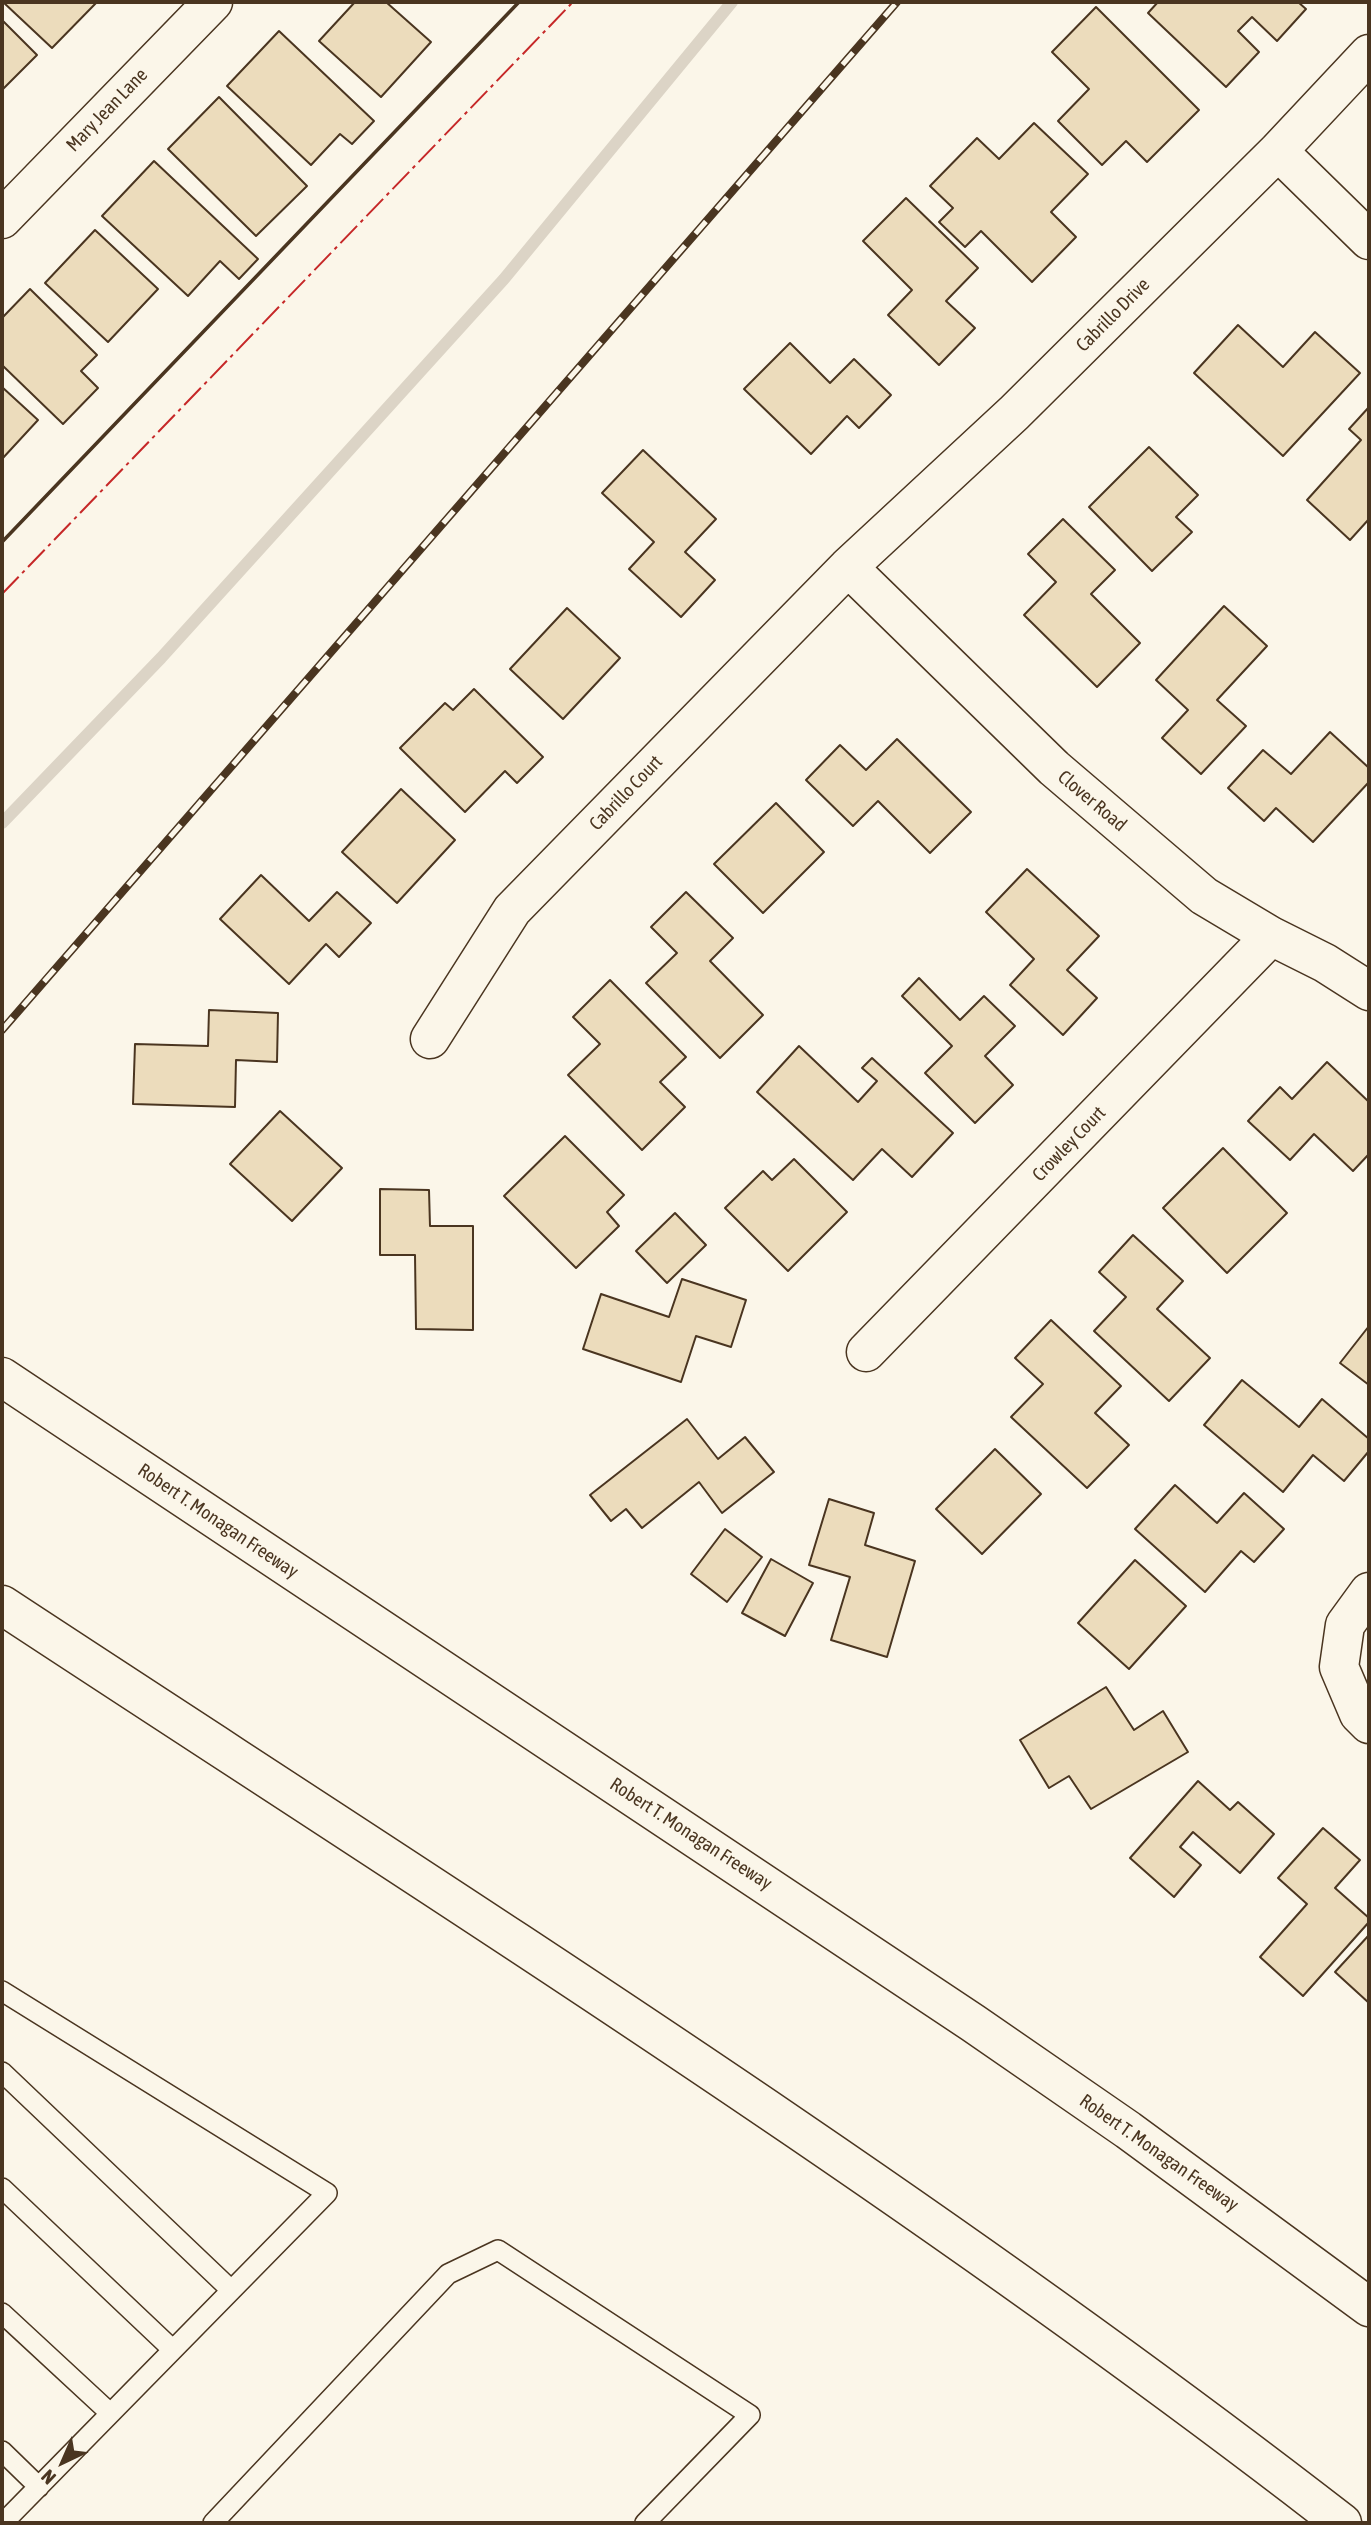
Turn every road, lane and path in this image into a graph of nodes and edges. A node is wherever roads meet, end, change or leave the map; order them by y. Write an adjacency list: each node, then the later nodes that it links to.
1 (213, 2): 4 (main road, Mary Jean Lane)
2 (1369, 54): 3 (main road, Cabrillo Drive)
3 (1278, 151): 5 (main road); 6 (main road, Cabrillo Drive)
4 (2, 219)
5 (1369, 240)
6 (848, 567): 7 (main road, Clover Road); 9 (main road, Cabrillo Court)
7 (1271, 936): 8 (main road, Clover Road); 10 (main road, Crowley Court)
8 (1369, 991)
9 (430, 1039)
10 (866, 1352)
11 (2, 1377): 19 (main road, Robert T. Monagan Freeway)
12 (1369, 1592): 14 (main road)
13 (2, 1605): 28 (main road)
14 (1369, 1724)
15 (2, 1991): 18 (lane)
16 (2, 2072): 18 (lane)
17 (2, 2188): 21 (lane)
18 (231, 2290): 21 (lane)
19 (1369, 2307)
20 (2, 2313): 22 (lane)
21 (173, 2350): 22 (lane)
22 (110, 2413): 24 (lane)
23 (2, 2451): 24 (lane)
24 (38, 2487): 25 (lane)
25 (3, 2523)
26 (213, 2523): 27 (lane)
27 (645, 2523)
28 (1342, 2523)

